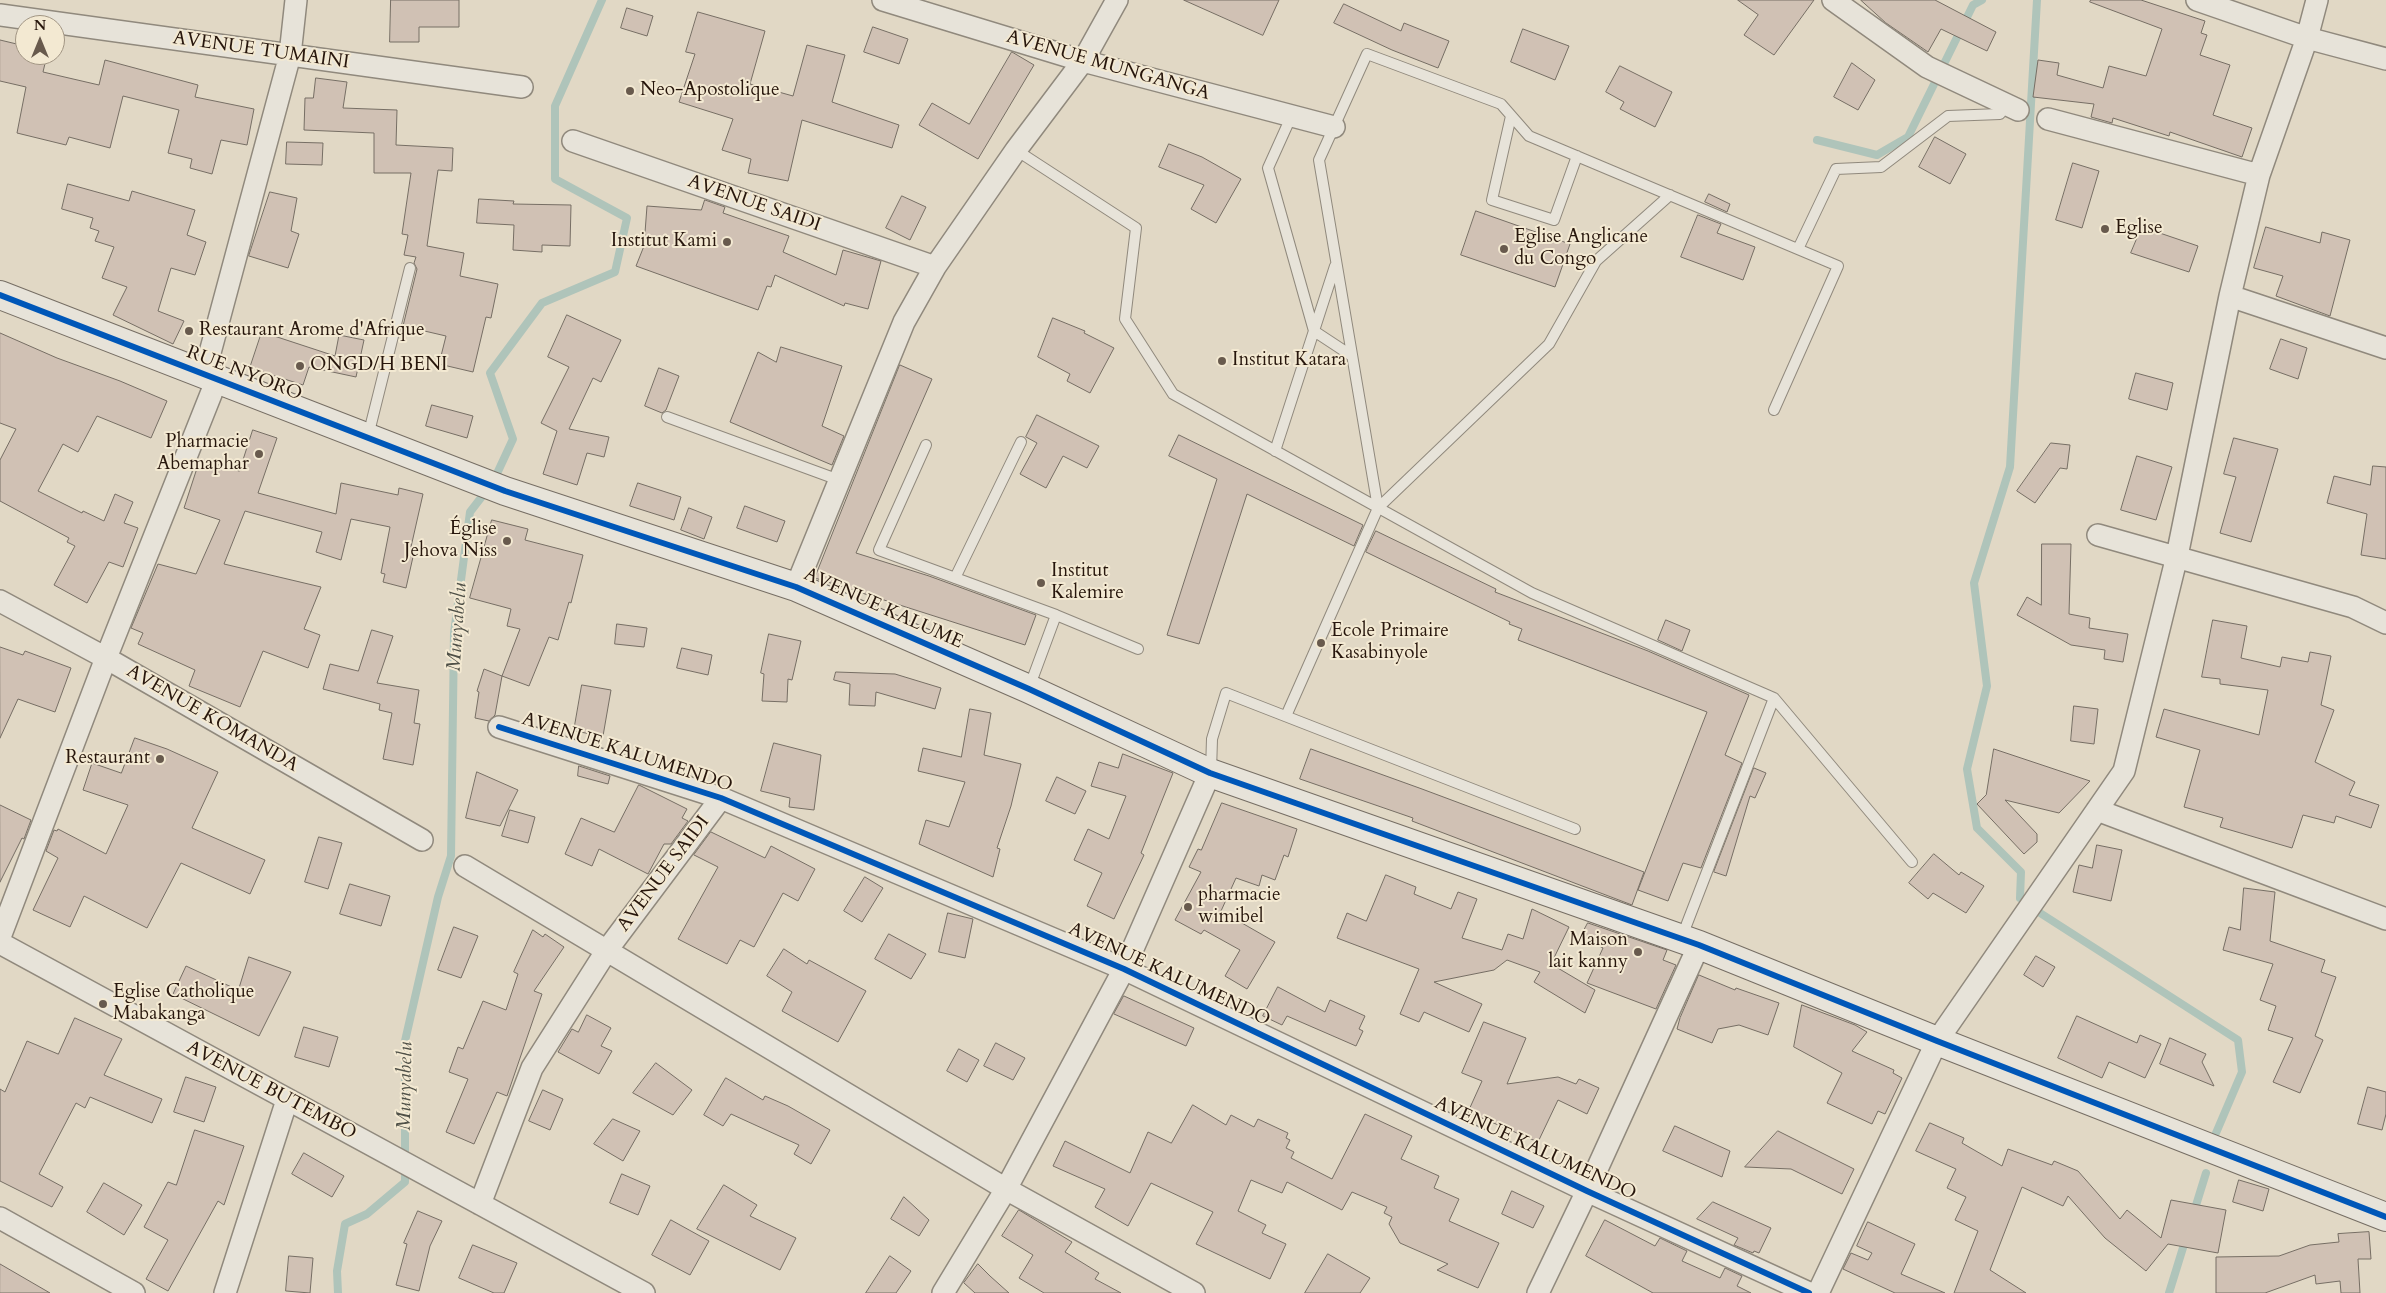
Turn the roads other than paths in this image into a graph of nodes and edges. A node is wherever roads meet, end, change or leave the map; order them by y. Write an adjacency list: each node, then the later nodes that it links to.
1 (296, 0): 9 (street)
2 (883, 0): 11 (street, AVENUE MUNGANGA)
3 (1117, 0): 11 (street)
4 (1833, 0): 13 (street)
5 (2197, 0): 8 (street)
6 (2317, 0): 8 (street)
7 (0, 15): 9 (street, AVENUE TUMAINI)
8 (2307, 38): 10 (street); 21 (street)
9 (290, 55): 12 (street, AVENUE TUMAINI); 32 (street)
10 (2386, 59)
11 (1083, 61): 15 (street, AVENUE MUNGANGA); 19 (street)
12 (522, 87)
13 (2012, 108): 23 (lane)
14 (1511, 116): 17 (lane); 20 (lane); 20 (lane)
15 (1291, 117): 17 (street, AVENUE MUNGANGA); 29 (lane)
16 (2048, 119): 21 (street)
17 (1334, 127): 24 (lane)
18 (573, 141): 25 (street, AVENUE SAIDI)
19 (1016, 150): 25 (street); 38 (lane)
20 (1577, 156): 22 (lane)
21 (2259, 175): 28 (street)
22 (1670, 196): 23 (lane); 41 (lane)
23 (1798, 249): 33 (lane)
24 (1336, 263): 29 (lane); 31 (lane)
25 (935, 267): 39 (street)
26 (410, 268): 35 (lane)
27 (0, 295): 32 (street, RUE NYORO)
28 (2230, 296): 30 (street); 43 (street)
29 (1314, 332): 31 (lane); 38 (lane)
30 (2386, 348)
31 (1352, 356): 41 (lane)
32 (211, 377): 35 (street, RUE NYORO); 50 (street)
33 (1774, 410)
34 (667, 417): 39 (lane)
35 (368, 437): 40 (street, RUE NYORO)
36 (1021, 442): 44 (lane)
37 (926, 445): 44 (lane)
38 (1276, 451): 41 (lane)
39 (839, 480): 45 (street)
40 (504, 490): 45 (street, AVENUE KALUME)
41 (1378, 508): 52 (lane); 53 (lane)
42 (2098, 535): 43 (street)
43 (2177, 556): 48 (street); 57 (street)
44 (955, 578): 47 (lane)
45 (796, 587): 51 (street, AVENUE KALUME)
46 (0, 601): 50 (street, AVENUE KOMANDA)
47 (1056, 614): 49 (lane); 51 (lane)
48 (2386, 623)
49 (1138, 649)
50 (106, 658): 59 (street, AVENUE KOMANDA); 63 (street)
51 (1029, 689): 55 (street, AVENUE KALUME)
52 (1774, 698): 60 (lane); 64 (lane)
53 (1286, 716): 55 (lane); 58 (lane)
54 (499, 727): 56 (street, AVENUE KALUMENDO)
55 (1210, 773): 64 (street, AVENUE KALUME); 67 (street)
56 (722, 798): 66 (street, AVENUE SAIDI); 67 (street, AVENUE KALUMENDO)
57 (2097, 810): 62 (street); 68 (street)
58 (1575, 829)
59 (422, 840)
60 (1912, 862)
61 (465, 866): 66 (street)
62 (2386, 919)
63 (0, 937)
64 (1690, 942): 68 (street, AVENUE KALUME); 71 (street)
65 (0, 943): 69 (street, AVENUE BUTEMBO)
66 (607, 950): 70 (street); 72 (street, AVENUE SAIDI)
67 (1124, 969): 70 (street); 71 (street, AVENUE KALUMENDO)
68 (1937, 1041): 73 (street, AVENUE KALUME); 82 (street)
69 (287, 1100): 72 (street, AVENUE BUTEMBO); 76 (street)
70 (1006, 1189): 78 (street); 79 (street)
71 (1587, 1191): 80 (street); 81 (street, AVENUE KALUMENDO)
72 (480, 1204): 77 (street, AVENUE BUTEMBO)
73 (2386, 1217)
74 (0, 1218): 75 (street)
75 (134, 1293)
76 (225, 1293)
77 (644, 1293)
78 (943, 1293)
79 (1194, 1293)
80 (1538, 1293)
81 (1809, 1293)
82 (1818, 1293)

